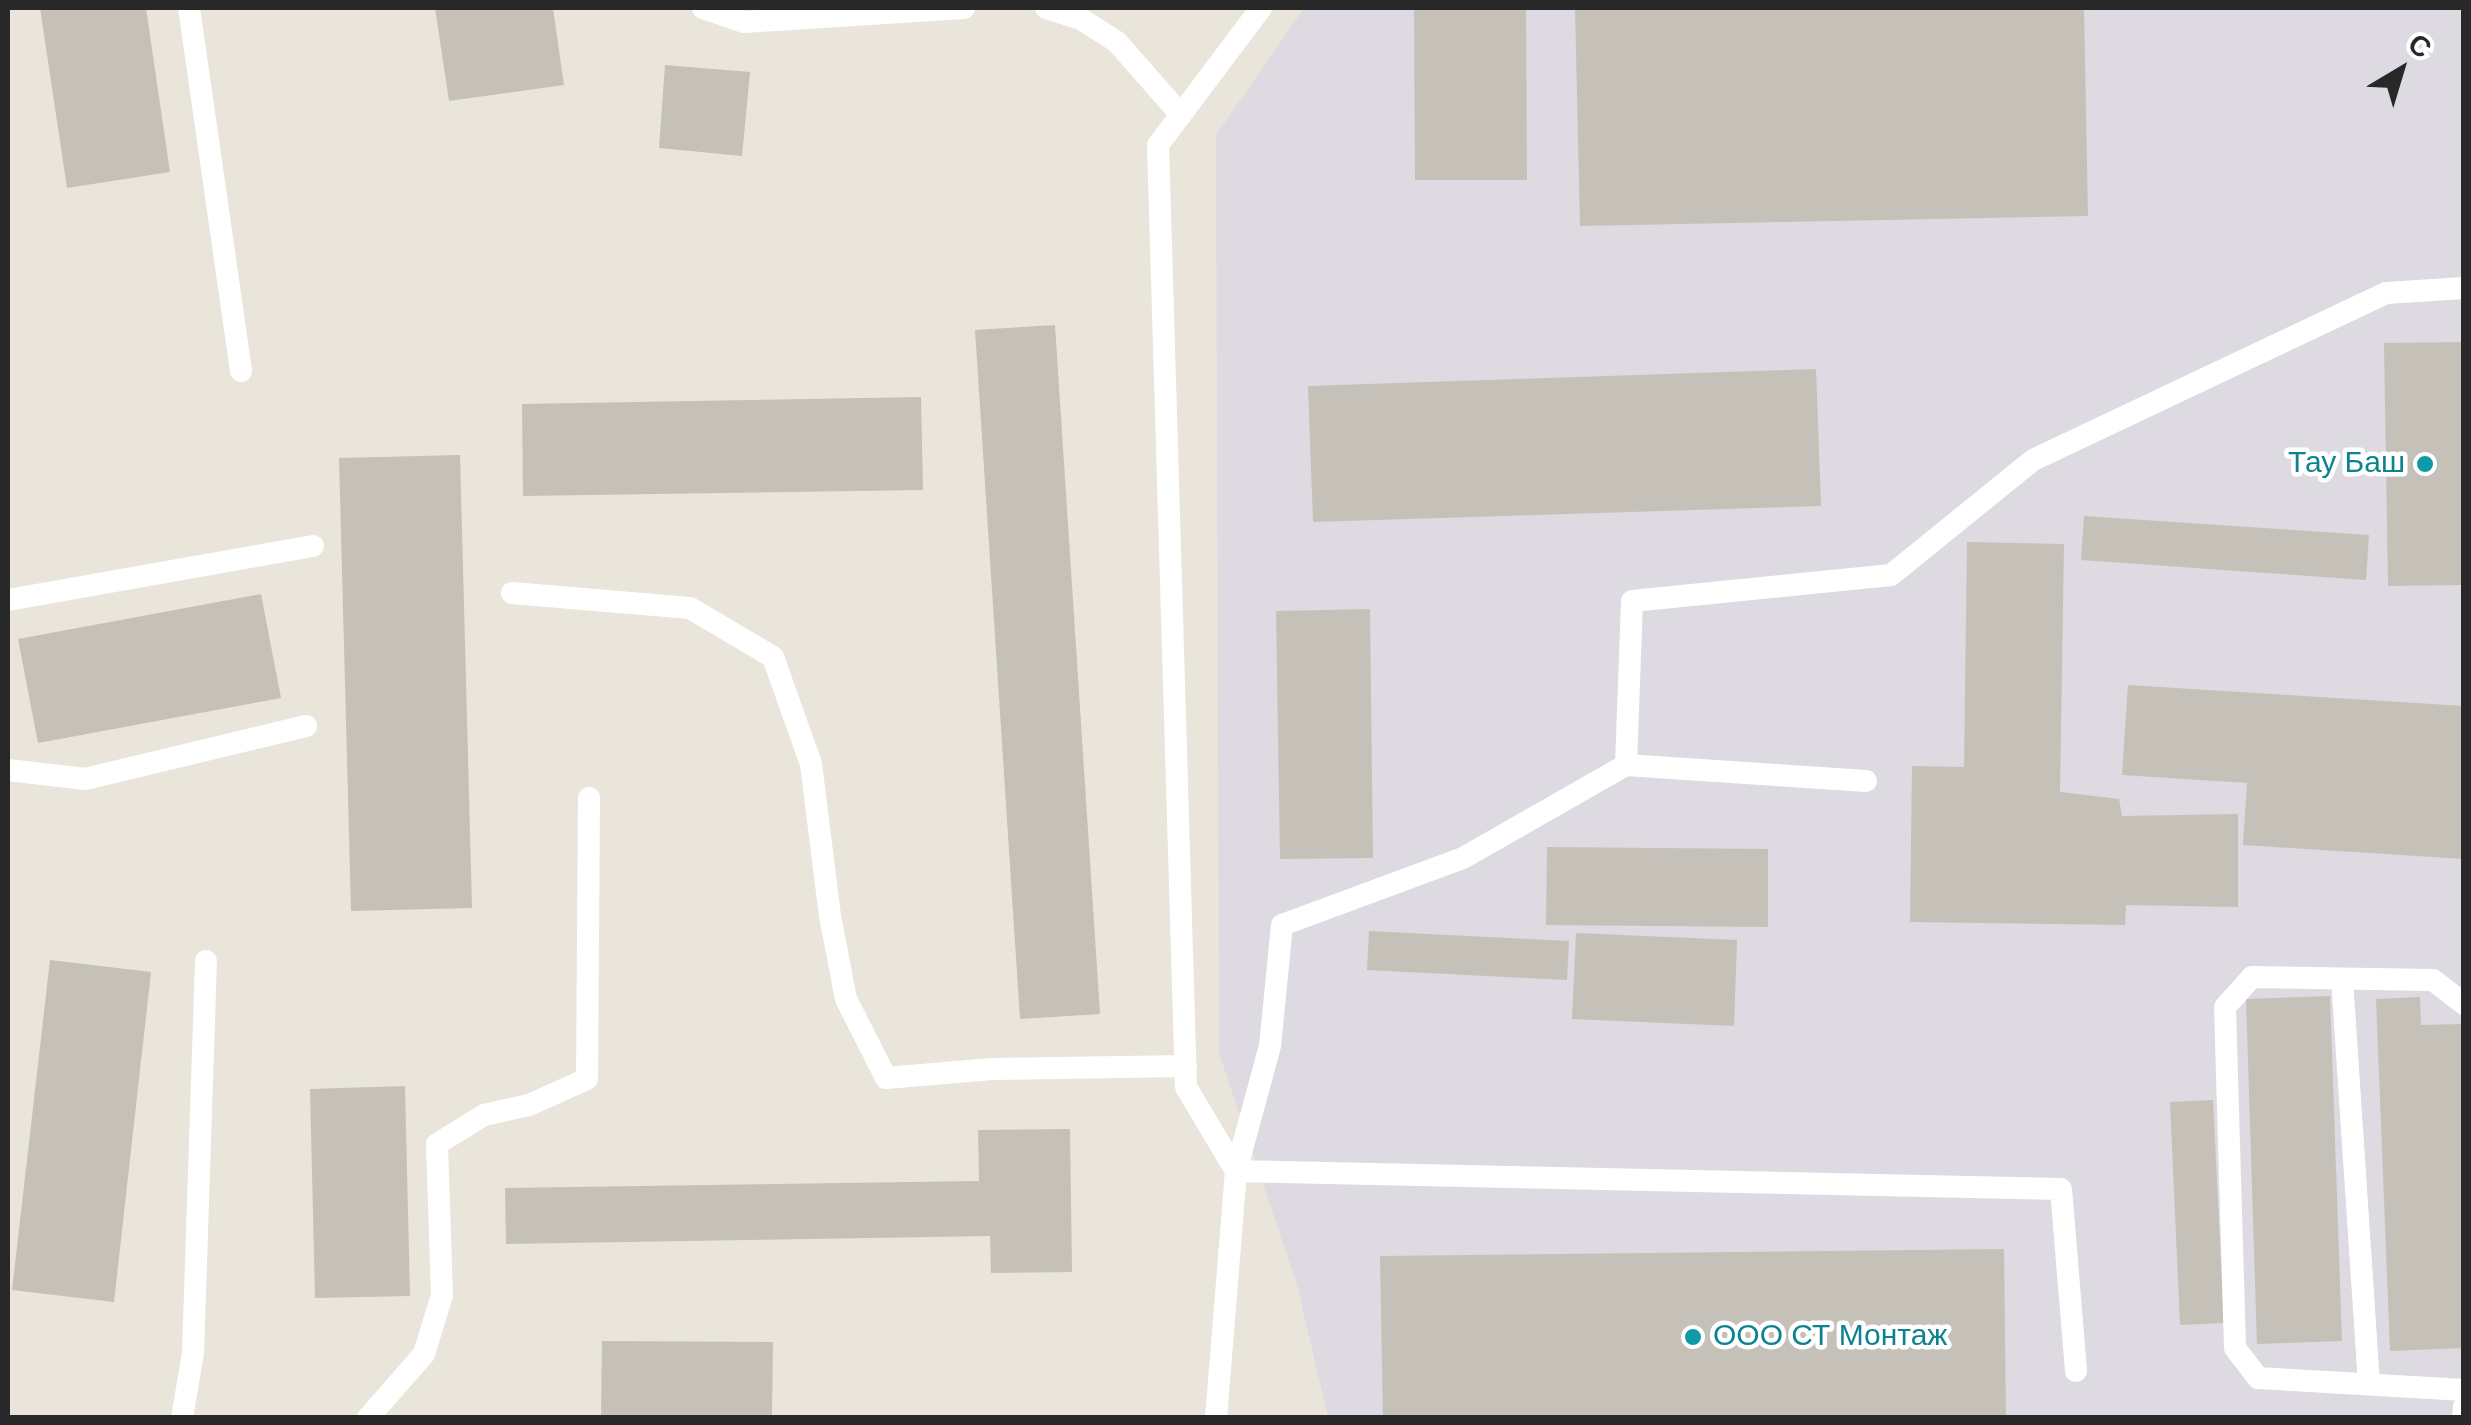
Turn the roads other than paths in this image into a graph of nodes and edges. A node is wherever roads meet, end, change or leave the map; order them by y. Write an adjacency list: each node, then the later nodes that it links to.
1 (189, 8): 8 (lane)
2 (703, 8): 3 (lane)
3 (964, 8)
4 (1046, 8): 6 (lane)
5 (1261, 8): 6 (lane)
6 (1181, 115): 20 (lane)
7 (2464, 288): 13 (lane)
8 (240, 371)
9 (314, 546): 11 (lane)
10 (512, 593): 20 (lane)
11 (8, 600)
12 (306, 726): 14 (lane)
13 (1626, 765): 15 (lane); 21 (lane)
14 (8, 770)
15 (1866, 781)
16 (589, 798): 27 (lane)
17 (206, 961): 26 (lane)
18 (2342, 978): 19 (lane); 23 (lane); 23 (lane)
19 (2464, 1004)
20 (1186, 1066): 21 (lane)
21 (1236, 1171): 22 (lane); 28 (lane)
22 (2076, 1371)
23 (2369, 1384): 24 (lane)
24 (2464, 1390)
25 (2464, 1408): 29 (lane)
26 (182, 1418)
27 (368, 1418)
28 (1216, 1418)
29 (2463, 1418)

